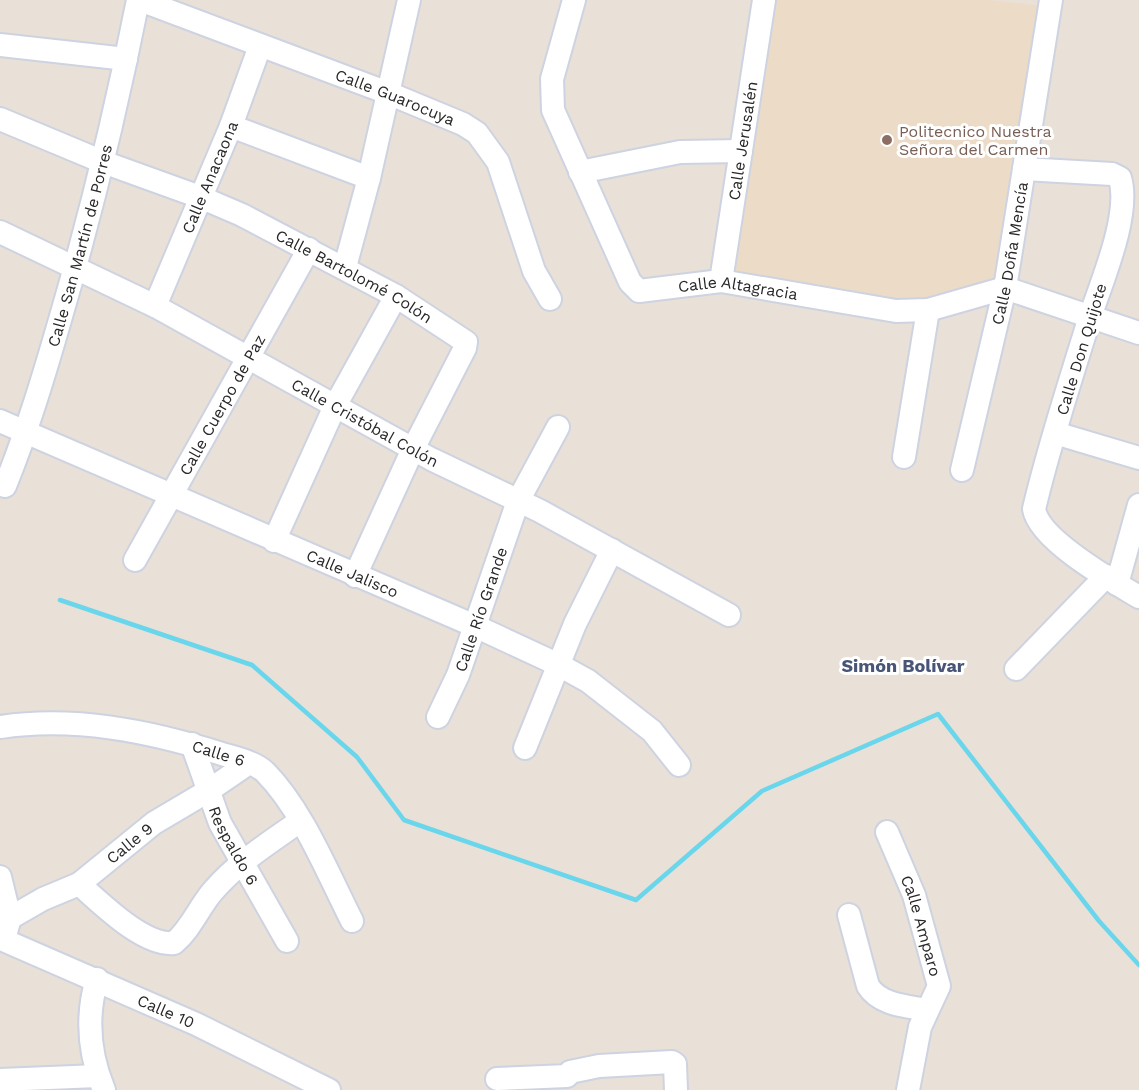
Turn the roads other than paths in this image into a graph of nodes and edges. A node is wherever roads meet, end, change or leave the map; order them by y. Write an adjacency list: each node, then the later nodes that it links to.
1 (139, 0): 7 (street, Calle Guarocuya); 8 (street, Calle San Martín de Porres)
2 (409, 0): 9 (street)
3 (574, 0): 15 (street, Calle Altagracia)
4 (764, 0): 12 (street, Calle Jerusalén)
5 (1051, 0): 14 (street, Calle Doña Mencía)
6 (0, 45): 8 (street)
7 (260, 46): 9 (street, Calle Guarocuya); 11 (street, Calle Anacaona)
8 (126, 59): 13 (street, Calle San Martín de Porres)
9 (388, 93): 16 (street); 25 (street, Calle Guarocuya)
10 (0, 119): 13 (street, Calle Bartolomé Colón)
11 (231, 126): 16 (street); 17 (street, Calle Anacaona)
12 (741, 151): 15 (street); 22 (street, Calle Jerusalén)
13 (103, 162): 17 (street, Calle Bartolomé Colón); 21 (street, Calle San Martín de Porres)
14 (1024, 169): 23 (street, Calle Doña Mencía); 28 (street, Calle Don Quijote)
15 (580, 172): 22 (street, Calle Altagracia)
16 (369, 178): 20 (street)
17 (200, 197): 19 (street, Calle Bartolomé Colón); 26 (street, Calle Anacaona)
18 (0, 232): 21 (street, Calle Cristóbal Colón)
19 (309, 249): 20 (street, Calle Bartolomé Colón); 30 (street, Calle Cuerpo de Paz)
20 (345, 267): 24 (street, Calle Bartolomé Colón)
21 (75, 269): 26 (street, Calle Cristóbal Colón); 34 (street, Calle San Martín de Porres)
22 (721, 281): 27 (street, Calle Altagracia)
23 (1005, 288): 27 (street, Calle Altagracia); 28 (street); 39 (street, Calle Doña Mencía)
24 (396, 296): 31 (street); 36 (street, Calle Bartolomé Colón)
25 (550, 299)
26 (155, 306): 30 (street, Calle Cristóbal Colón)
27 (928, 310): 37 (street)
28 (1090, 318): 29 (street); 35 (street, Calle Don Quijote)
29 (1139, 333)
30 (247, 357): 31 (street, Calle Cristóbal Colón); 41 (street, Calle Cuerpo de Paz)
31 (335, 406): 36 (street, Calle Cristóbal Colón); 44 (street)
32 (0, 422): 34 (street, Calle Jalisco)
33 (558, 427): 42 (street, Calle Río Grande)
34 (27, 431): 40 (street, Calle San Martín de Porres); 41 (street, Calle Jalisco)
35 (1055, 433): 38 (street); 48 (street, Calle Don Quijote)
36 (413, 449): 42 (street, Calle Cristóbal Colón); 47 (street, Calle Bartolomé Colón)
37 (904, 457)
38 (1139, 458)
39 (962, 470)
40 (5, 486)
41 (172, 496): 44 (street, Calle Jalisco); 46 (street, Calle Cuerpo de Paz)
42 (518, 501): 45 (street, Calle Cristóbal Colón); 51 (street, Calle Río Grande)
43 (1139, 505): 48 (street)
44 (274, 541): 47 (street, Calle Jalisco)
45 (612, 550): 50 (street, Calle Cristóbal Colón); 52 (street)
46 (135, 560)
47 (355, 576): 51 (street, Calle Jalisco)
48 (1112, 580): 49 (street); 53 (street)
49 (1139, 597)
50 (729, 615)
51 (475, 626): 52 (street, Calle Jalisco); 54 (street, Calle Río Grande)
52 (560, 665): 57 (street); 59 (street, Calle Jalisco)
53 (1016, 669)
54 (438, 717)
55 (0, 727): 56 (street, Calle 6)
56 (192, 744): 58 (street, Calle 6); 60 (street, Respaldo 6)
57 (525, 748)
58 (249, 763): 60 (street, Calle 9); 61 (street, Calle 6)
59 (679, 765)
60 (208, 791): 63 (street, Respaldo 6); 65 (street, Calle 9)
61 (300, 821): 63 (street); 68 (street, Calle 6)
62 (887, 832): 72 (street, Calle Amparo)
63 (242, 861): 65 (street); 70 (street, Respaldo 6)
64 (0, 877): 67 (street)
65 (79, 884): 67 (street, Calle 9)
66 (849, 915): 72 (street)
67 (10, 918): 69 (street, Calle 10)
68 (352, 921)
69 (1, 940): 71 (street, Calle 10)
70 (287, 941)
71 (97, 979): 75 (street); 77 (street, Calle 10)
72 (927, 1010): 80 (street, Calle Amparo)
73 (0, 1080): 75 (street)
74 (497, 1081): 76 (street)
75 (101, 1083)
76 (567, 1083): 79 (street)
77 (307, 1085): 78 (street, Calle 10)
78 (329, 1090)
79 (676, 1090)
80 (908, 1090)

